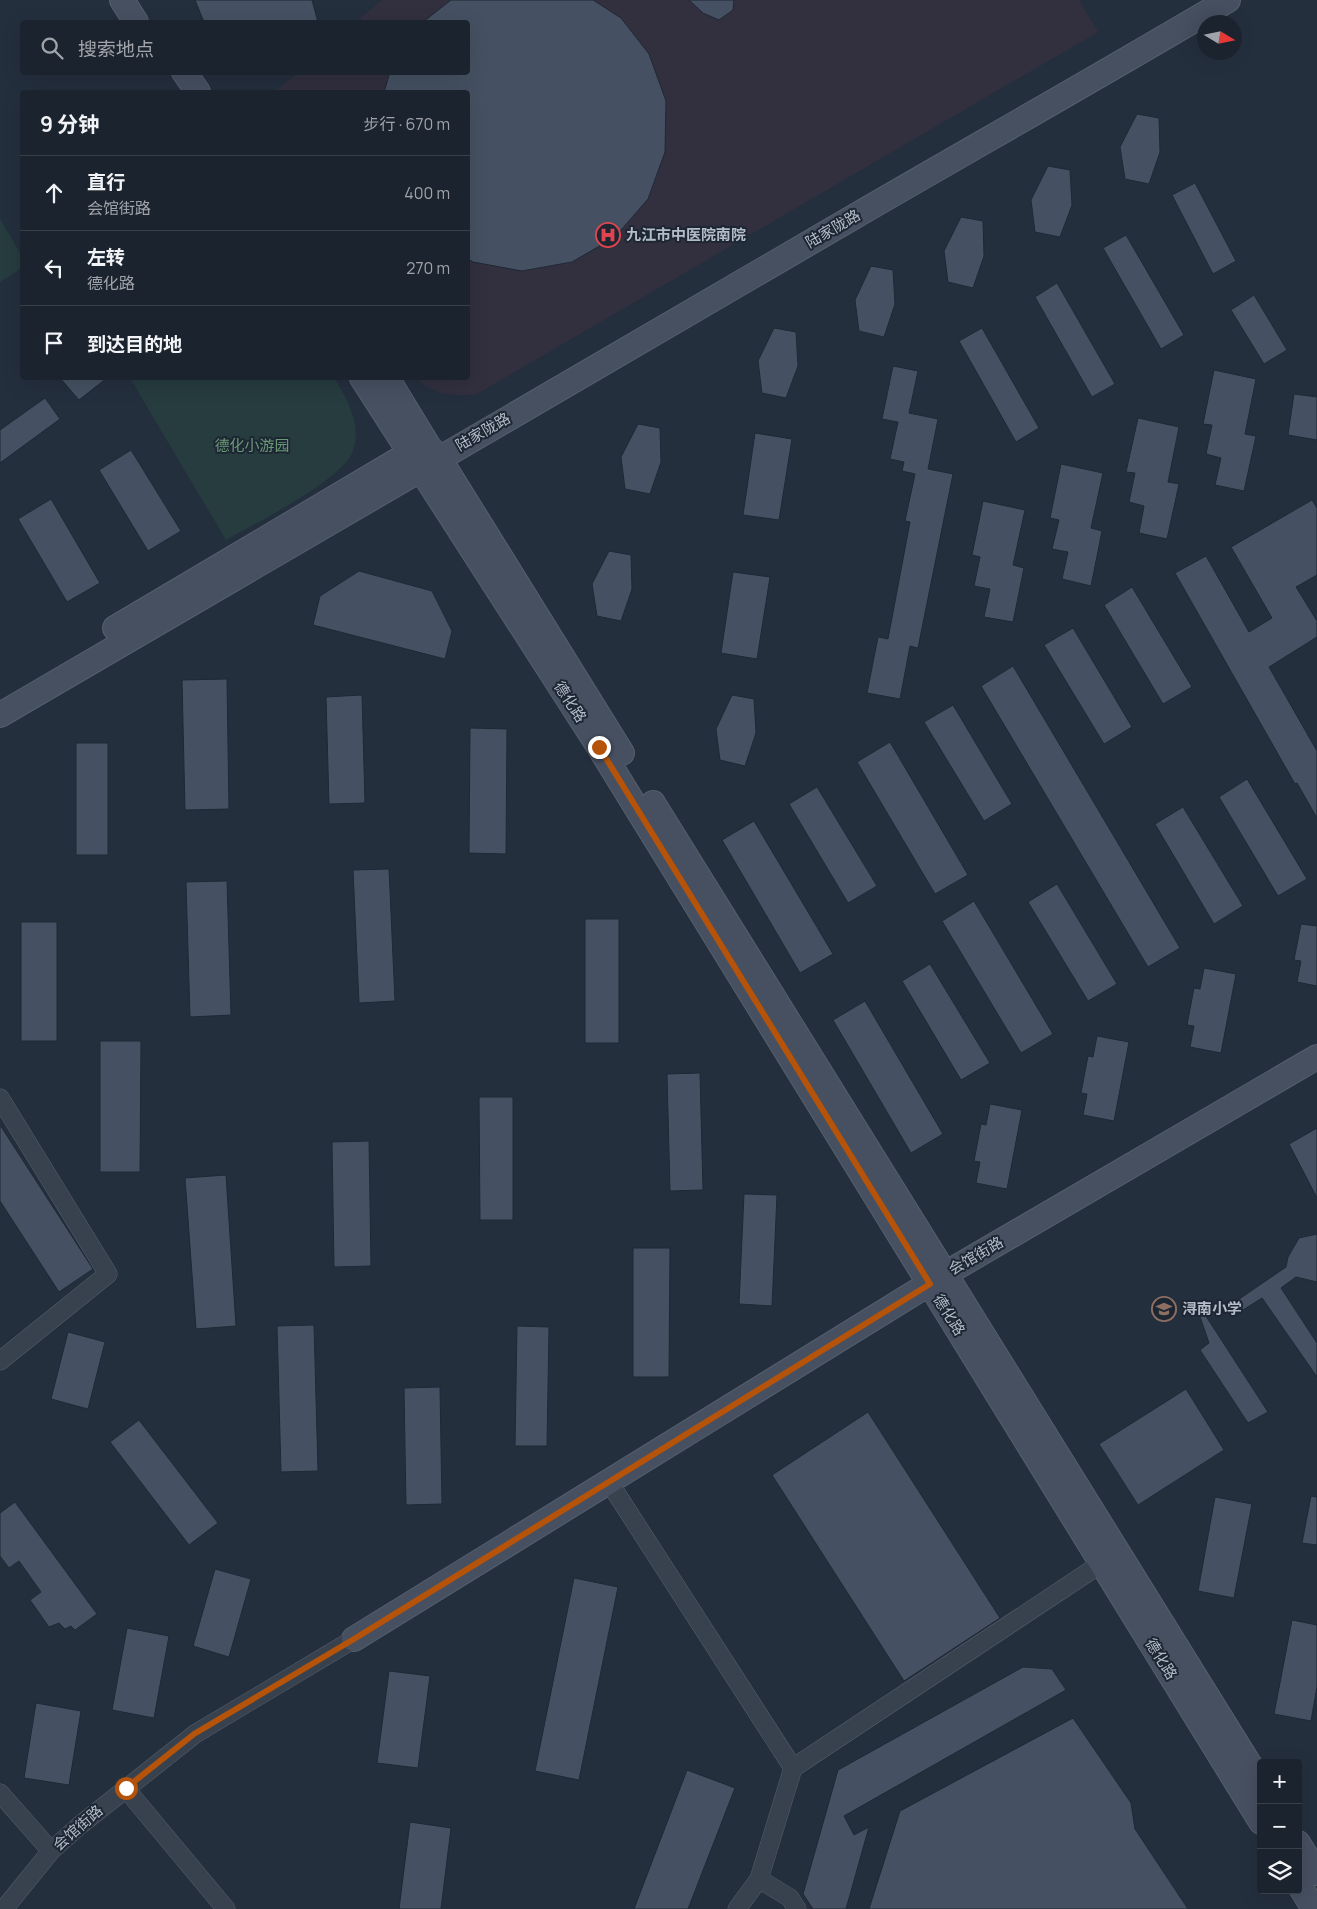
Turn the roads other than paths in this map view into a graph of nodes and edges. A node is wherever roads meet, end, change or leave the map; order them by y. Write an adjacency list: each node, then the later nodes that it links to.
1 (122, 0): 4 (street)
2 (141, 0): 5 (street)
3 (1228, 0): 12 (street, 陆家陇路)
4 (135, 20)
5 (153, 20)
6 (168, 75): 8 (street)
7 (186, 75): 9 (street)
8 (177, 90)
9 (197, 90)
10 (364, 380): 12 (street, 德化路)
11 (388, 380): 12 (street, 德化路)
12 (425, 457): 13 (street); 14 (street); 17 (street, 德化路)
13 (0, 696)
14 (0, 715)
15 (1317, 1057): 17 (street, 会馆街路)
16 (0, 1098): 18 (street)
17 (937, 1279): 19 (street, 会馆街路); 20 (street, 德化路); 23 (street, 德化路)
18 (0, 1361)
19 (609, 1482): 21 (street, 会馆街路); 22 (street)
20 (1102, 1563): 22 (street); 26 (street, 德化路)
21 (354, 1639): 24 (street, 会馆街路)
22 (793, 1768): 30 (street)
23 (1257, 1777)
24 (126, 1788): 28 (street, 会馆街路); 33 (street)
25 (0, 1793): 28 (street)
26 (1257, 1815)
27 (1302, 1849): 29 (street)
28 (51, 1851): 32 (street, 会馆街路)
29 (1317, 1873)
30 (759, 1879): 34 (street); 35 (street)
31 (1302, 1890): 36 (street)
32 (4, 1909)
33 (226, 1909)
34 (737, 1909)
35 (797, 1909)
36 (1314, 1909)

